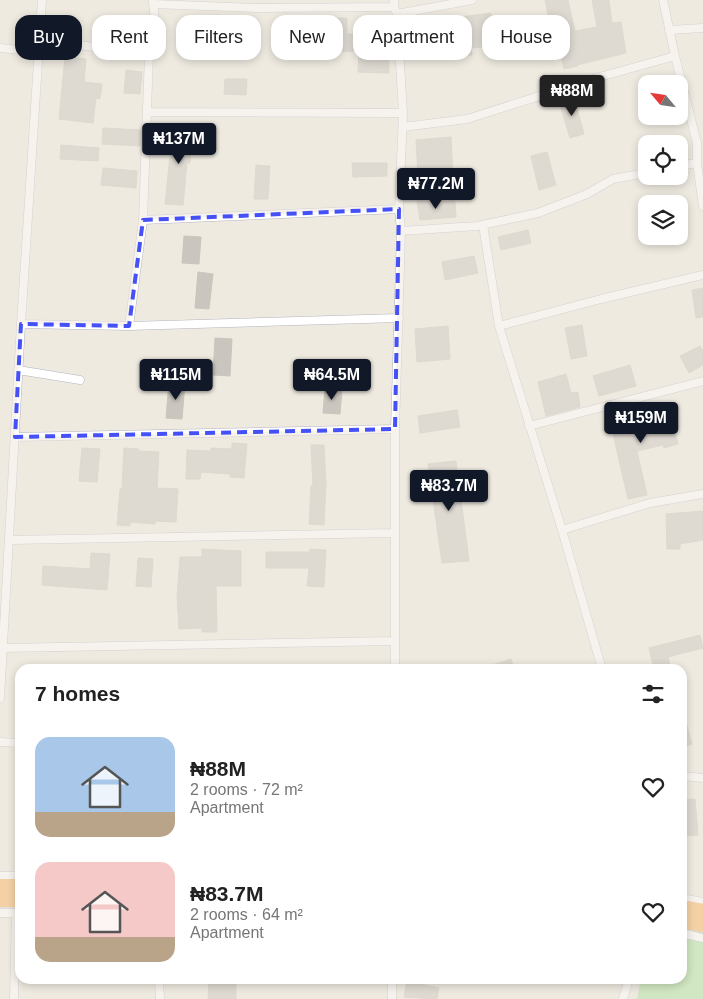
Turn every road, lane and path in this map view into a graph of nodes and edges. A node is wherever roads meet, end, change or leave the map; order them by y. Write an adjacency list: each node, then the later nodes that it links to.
1 (42, 0): 7 (street)
2 (472, 0): 6 (street)
3 (663, 0): 10 (street)
4 (153, 2): 5 (street); 8 (street)
5 (258, 4): 6 (street)
6 (395, 7): 17 (street)
7 (41, 15)
8 (154, 15)
9 (703, 28): 10 (street)
10 (670, 30): 13 (street)
11 (0, 48): 12 (street)
12 (15, 50)
13 (675, 56): 18 (street); 19 (street)
14 (39, 60): 30 (street)
15 (149, 60): 16 (street)
16 (148, 112): 17 (street); 25 (street)
17 (403, 114): 18 (street)
18 (403, 127): 24 (street)
19 (700, 142): 20 (street)
20 (697, 163): 21 (street); 23 (street)
21 (688, 164)
22 (638, 174): 26 (street)
23 (703, 206)
24 (400, 209): 25 (street); 27 (street)
25 (143, 220): 31 (street)
26 (483, 225): 27 (street); 32 (street)
27 (401, 230): 29 (street)
28 (703, 275): 32 (street)
29 (399, 318): 31 (street); 37 (street)
30 (21, 324): 31 (street); 33 (street)
31 (128, 326)
32 (499, 326): 36 (street)
33 (18, 370): 34 (street); 38 (street)
34 (80, 380)
35 (703, 380): 36 (street)
36 (529, 426): 40 (street)
37 (395, 429): 38 (street); 41 (street)
38 (15, 437): 42 (street)
39 (703, 494): 40 (street)
40 (562, 530): 46 (street)
41 (395, 533): 42 (street); 43 (street)
42 (9, 540): 44 (street)
43 (394, 641): 44 (street); 45 (street)
44 (4, 648): 47 (street)
45 (395, 664)
46 (601, 664)
47 (0, 698)
48 (0, 742): 49 (street)
49 (15, 743)
50 (687, 776): 51 (street)
51 (703, 778)
52 (0, 876): 53 (street)
53 (15, 876)
54 (0, 886): 55 (highway)
55 (15, 886)
56 (687, 899): 58 (street)
57 (0, 900): 59 (highway)
58 (703, 902)
59 (15, 907)
60 (687, 908): 62 (highway)
61 (15, 910): 63 (street)
62 (703, 911)
63 (0, 913)
64 (687, 922): 65 (highway)
65 (703, 925)
66 (687, 934): 67 (street)
67 (703, 938)
68 (15, 981): 72 (street)
69 (159, 984): 73 (street)
70 (392, 984): 74 (street)
71 (628, 984): 75 (street)
72 (14, 999)
73 (160, 999)
74 (392, 999)
75 (623, 999)

